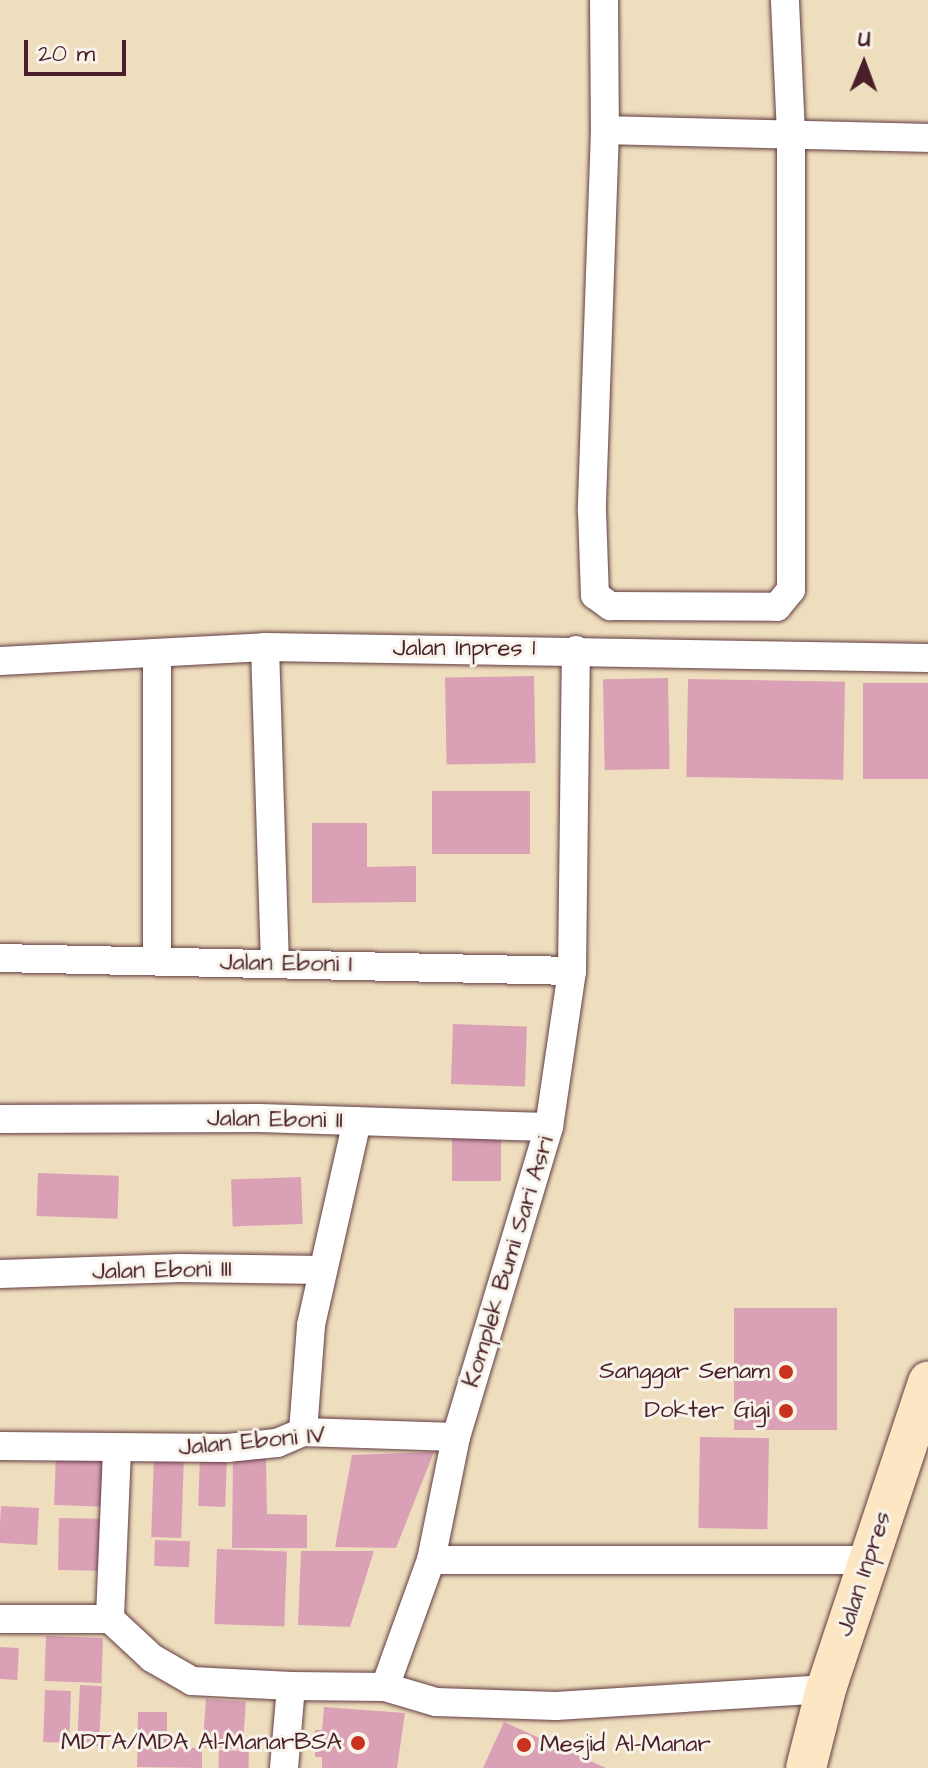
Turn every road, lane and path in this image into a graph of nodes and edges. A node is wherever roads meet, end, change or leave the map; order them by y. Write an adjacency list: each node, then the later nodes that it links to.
1 (604, 0): 3 (street)
2 (785, 0): 4 (street)
3 (605, 130): 4 (street); 4 (street)
4 (791, 134): 5 (street)
5 (928, 138)
6 (265, 647): 7 (street, Jalan Inpres 1); 8 (street, Jalan Inpres 1); 13 (street)
7 (576, 650): 9 (street, Jalan Inpres 1); 14 (street, Komplek Bumi Sari Asri)
8 (157, 654): 10 (street, Jalan Inpres 1); 12 (street)
9 (928, 658)
10 (0, 661)
11 (0, 958): 12 (street, Jalan Eboni I)
12 (157, 960): 13 (street, Jalan Eboni I)
13 (275, 964): 14 (street, Jalan Eboni I)
14 (572, 971): 17 (street, Komplek Bumi Sari Asri)
15 (0, 1119): 16 (street, Jalan Eboni II)
16 (357, 1121): 17 (street, Jalan Eboni II); 18 (street)
17 (549, 1127): 22 (street, Komplek Bumi Sari Asri)
18 (323, 1270): 19 (street, Jalan Eboni III); 21 (street)
19 (0, 1274)
20 (928, 1382): 26 (main road, Jalan Inpres)
21 (303, 1432): 22 (street, Jalan Eboni IV); 24 (street, Jalan Eboni IV)
22 (456, 1437): 25 (street, Komplek Bumi Sari Asri)
23 (0, 1446): 24 (street, Jalan Eboni IV)
24 (117, 1450): 28 (street)
25 (431, 1560): 26 (street); 30 (street, Komplek Bumi Sari Asri)
26 (868, 1560): 31 (main road, Jalan Inpres)
27 (0, 1619): 28 (street)
28 (110, 1619): 29 (street)
29 (291, 1686): 30 (street); 32 (street)
30 (385, 1687): 31 (street)
31 (826, 1689): 33 (main road, Jalan Inpres)
32 (284, 1768)
33 (806, 1768)

